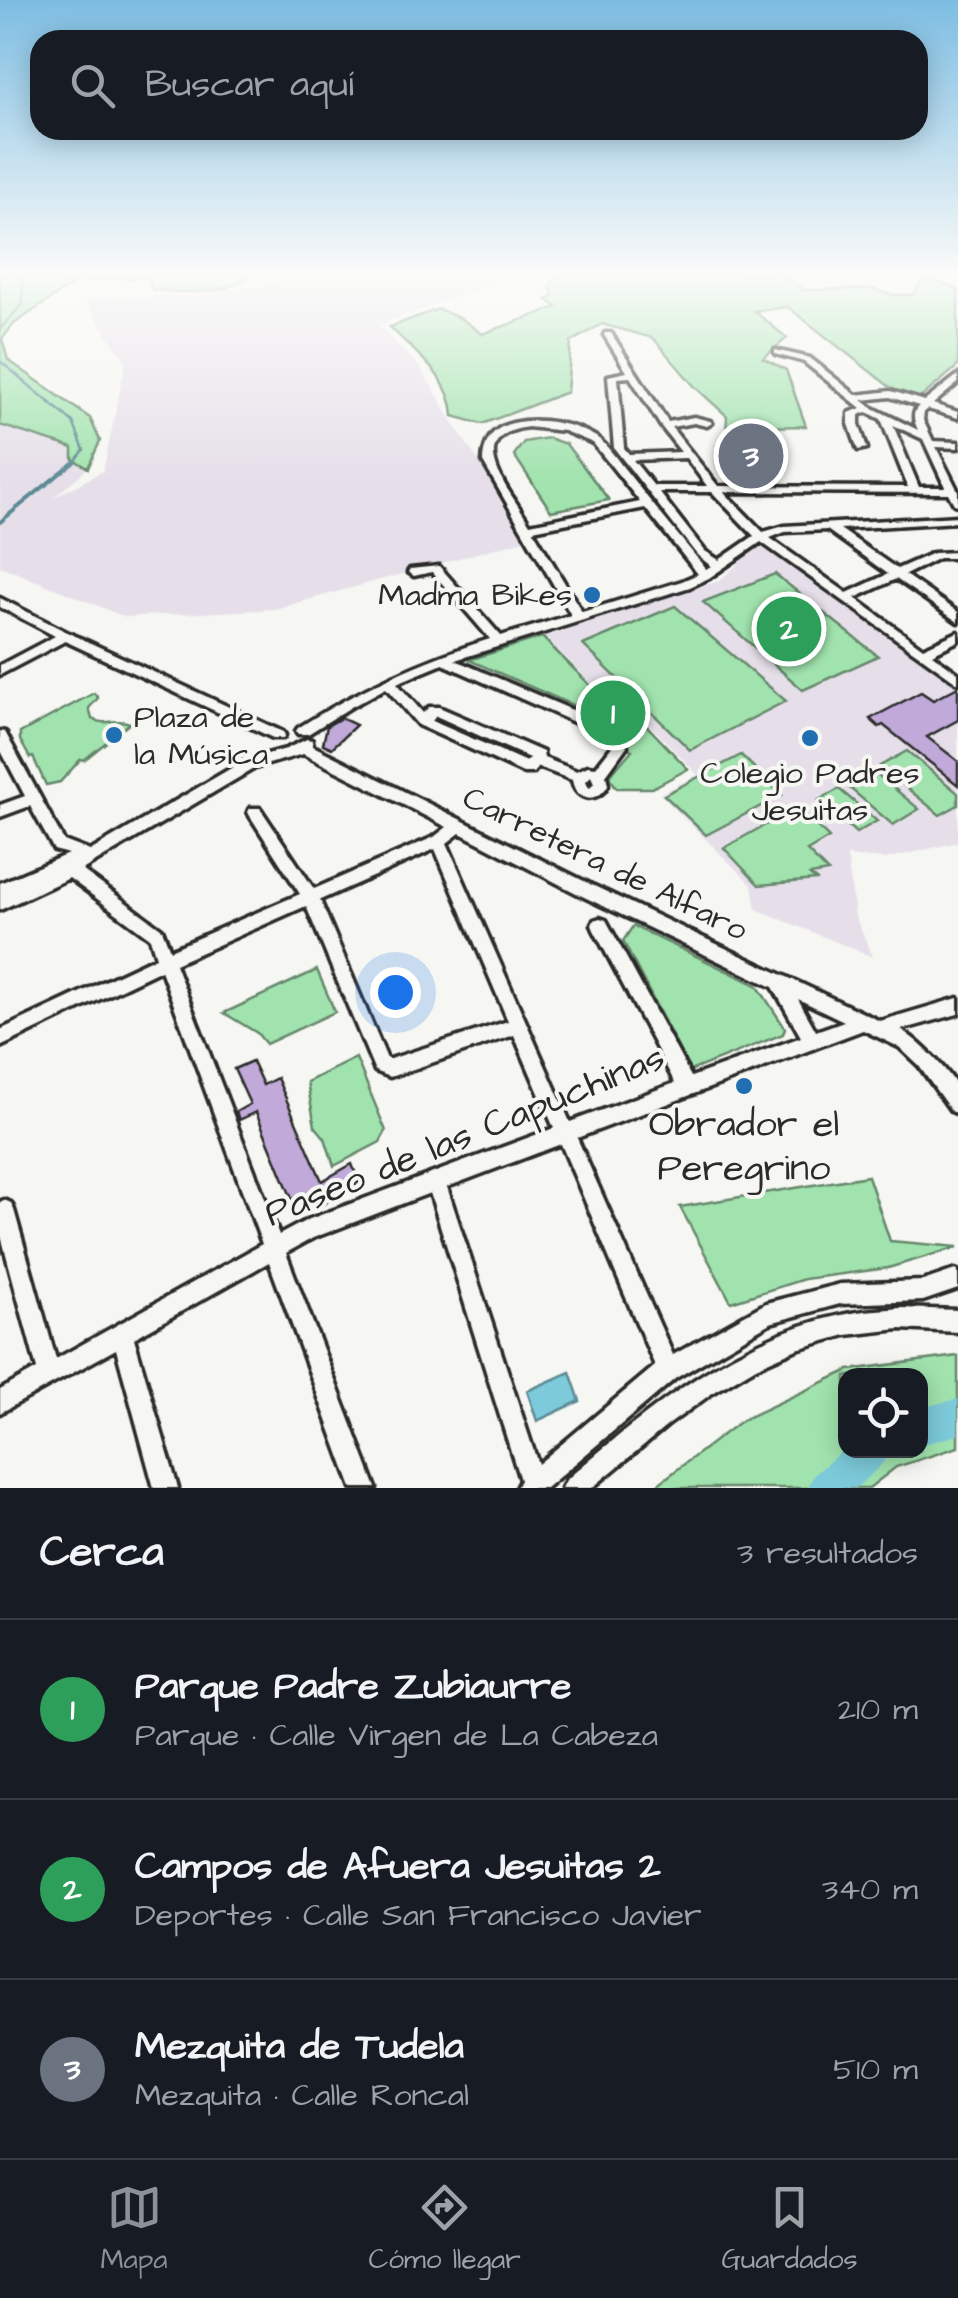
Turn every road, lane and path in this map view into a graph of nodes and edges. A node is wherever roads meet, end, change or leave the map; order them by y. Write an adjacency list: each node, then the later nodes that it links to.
1 (612, 341): 3 (street)
2 (778, 352): 5 (street)
3 (632, 374): 11 (street); 16 (street)
4 (958, 378): 6 (street)
5 (852, 398): 6 (street); 7 (street)
6 (925, 406): 8 (street); 12 (street)
7 (868, 409): 9 (street); 14 (street)
8 (958, 415)
9 (886, 419): 12 (street); 19 (street)
10 (707, 424): 11 (street)
11 (665, 426): 15 (street)
12 (927, 440): 13 (street); 20 (street)
13 (958, 445)
14 (862, 448)
15 (688, 455): 16 (street); 17 (street)
16 (626, 457): 18 (street)
17 (714, 489): 18 (street); 19 (street); 25 (street)
18 (651, 490): 27 (street)
19 (915, 490): 20 (street)
20 (955, 496)
21 (648, 504): 24 (street); 24 (street); 30 (street)
22 (958, 519): 23 (street)
23 (828, 526): 25 (street); 29 (street)
24 (527, 528): 33 (street)
25 (759, 534): 27 (street); 31 (street)
26 (958, 555): 29 (street)
27 (718, 565): 30 (street)
28 (414, 572): 37 (street)
29 (894, 574): 31 (street); 34 (street)
30 (705, 575): 33 (street)
31 (848, 597): 38 (street)
32 (0, 602): 35 (street)
33 (578, 616): 37 (street)
34 (958, 618)
35 (65, 636): 40 (street); 45 (street)
36 (958, 636): 38 (street)
37 (499, 641): 39 (street)
38 (922, 653): 41 (street)
39 (445, 660): 42 (street); 42 (street)
40 (0, 671)
41 (958, 679)
42 (390, 684): 43 (street)
43 (303, 731): 45 (street); 46 (street)
44 (0, 736): 47 (street)
45 (278, 743): 46 (street); 53 (street); 54 (street)
46 (304, 748): 50 (street, Carretera de Alfaro)
47 (33, 799): 48 (street); 52 (street)
48 (0, 811)
49 (255, 812): 57 (street)
50 (459, 826): 51 (street); 61 (street, Carretera de Alfaro)
51 (439, 840): 57 (street); 63 (street)
52 (59, 846): 53 (street); 55 (street)
53 (84, 854): 55 (street)
54 (70, 870): 58 (street); 60 (street)
55 (31, 877): 56 (street)
56 (0, 890)
57 (310, 896): 60 (street); 63 (street)
58 (0, 903)
59 (600, 924): 67 (street)
60 (166, 960): 65 (street); 72 (street)
61 (780, 983): 64 (street, Carretera de Alfaro); 66 (street)
62 (958, 1006): 64 (street, Paseo de las Capuchinas)
63 (520, 1025): 69 (street)
64 (873, 1025): 66 (street, Paseo de las Capuchinas); 68 (street, Carretera de Alfaro)
65 (0, 1039)
66 (812, 1040): 67 (street, Paseo de las Capuchinas)
67 (686, 1086): 69 (street, Paseo de las Capuchinas)
68 (958, 1106)
69 (567, 1132): 70 (street, Paseo de las Capuchinas); 76 (street)
70 (436, 1182): 72 (street, Paseo de las Capuchinas); 79 (street)
71 (0, 1213): 77 (street)
72 (274, 1247): 75 (street, Paseo de las Capuchinas); 81 (street)
73 (957, 1284): 76 (street)
74 (958, 1321): 82 (street)
75 (122, 1332): 77 (street, Paseo de las Capuchinas); 80 (street)
76 (668, 1370): 79 (street)
77 (49, 1374): 78 (street, Paseo de las Capuchinas)
78 (0, 1402)
79 (531, 1486)
80 (166, 1488)
81 (364, 1488)
82 (574, 1488)

